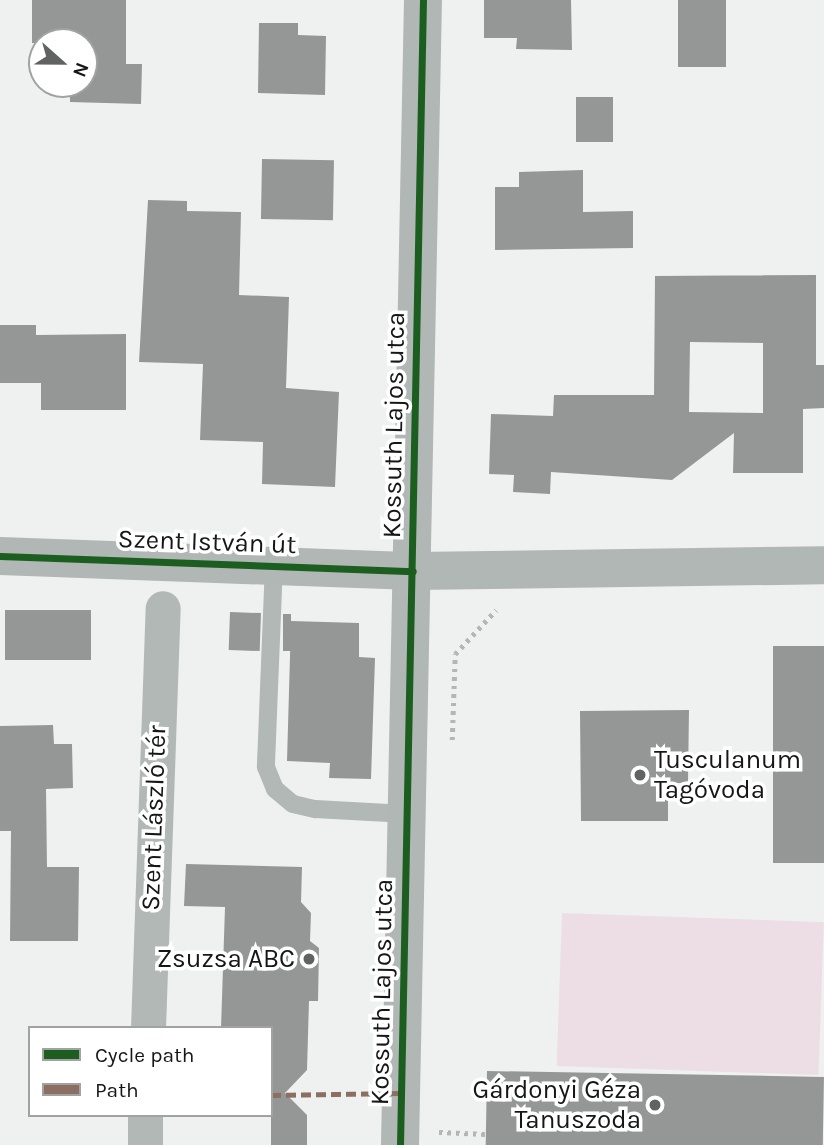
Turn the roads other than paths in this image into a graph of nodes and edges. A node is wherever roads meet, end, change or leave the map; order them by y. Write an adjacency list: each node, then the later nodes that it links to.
1 (423, 0): 5 (street, Kossuth Lajos utca)
2 (0, 556): 3 (street, Szent István út)
3 (274, 564): 5 (street, Szent István út); 7 (lane)
4 (824, 565): 5 (street, Szent István út)
5 (413, 571): 7 (street, Kossuth Lajos utca)
6 (163, 608): 8 (street, Szent László tér)
7 (407, 814): 11 (street, Kossuth Lajos utca)
8 (148, 1026)
9 (145, 1117): 10 (street)
10 (145, 1145)
11 (400, 1145)

